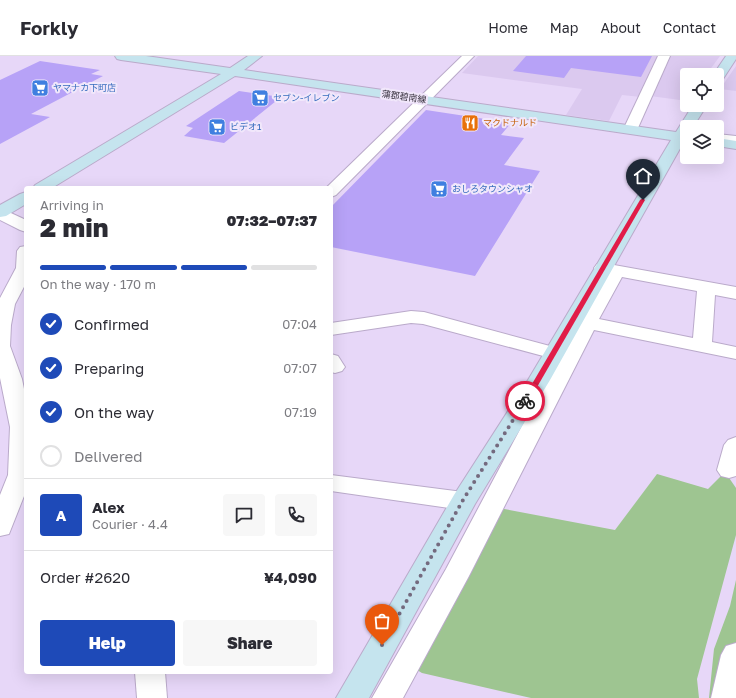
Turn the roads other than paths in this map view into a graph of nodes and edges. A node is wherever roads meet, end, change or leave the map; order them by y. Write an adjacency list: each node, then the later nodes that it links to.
1 (121, 56): 7 (main road, 蒲郡碧南線)
2 (256, 56): 7 (main road)
3 (468, 56): 8 (street)
4 (664, 56): 9 (street)
5 (732, 56): 6 (main road)
6 (724, 68)
7 (233, 72): 8 (main road, 蒲郡碧南線); 16 (main road)
8 (424, 100): 9 (main road, 蒲郡碧南線); 17 (street)
9 (630, 130): 10 (main road, 蒲郡碧南線)
10 (680, 138)
11 (724, 139): 12 (street)
12 (736, 140)
13 (680, 143): 22 (main road)
14 (724, 143): 15 (main road)
15 (736, 145)
16 (44, 186)
17 (333, 190)
18 (24, 198): 19 (main road)
19 (0, 213): 20 (street)
20 (24, 226)
21 (24, 263): 34 (street)
22 (608, 272): 23 (street); 25 (street)
23 (706, 287): 24 (street); 27 (street)
24 (736, 293)
25 (580, 321): 27 (street); 28 (main road); 39 (street)
26 (333, 329): 28 (street)
27 (702, 345): 29 (street)
28 (554, 353): 33 (main road)
29 (736, 353)
30 (736, 445): 31 (street)
31 (730, 470)
32 (333, 483): 33 (street)
33 (463, 500): 38 (main road)
34 (0, 527)
35 (736, 655): 40 (street)
36 (150, 674): 37 (street)
37 (152, 698)
38 (352, 698)
39 (387, 698)
40 (726, 698)

